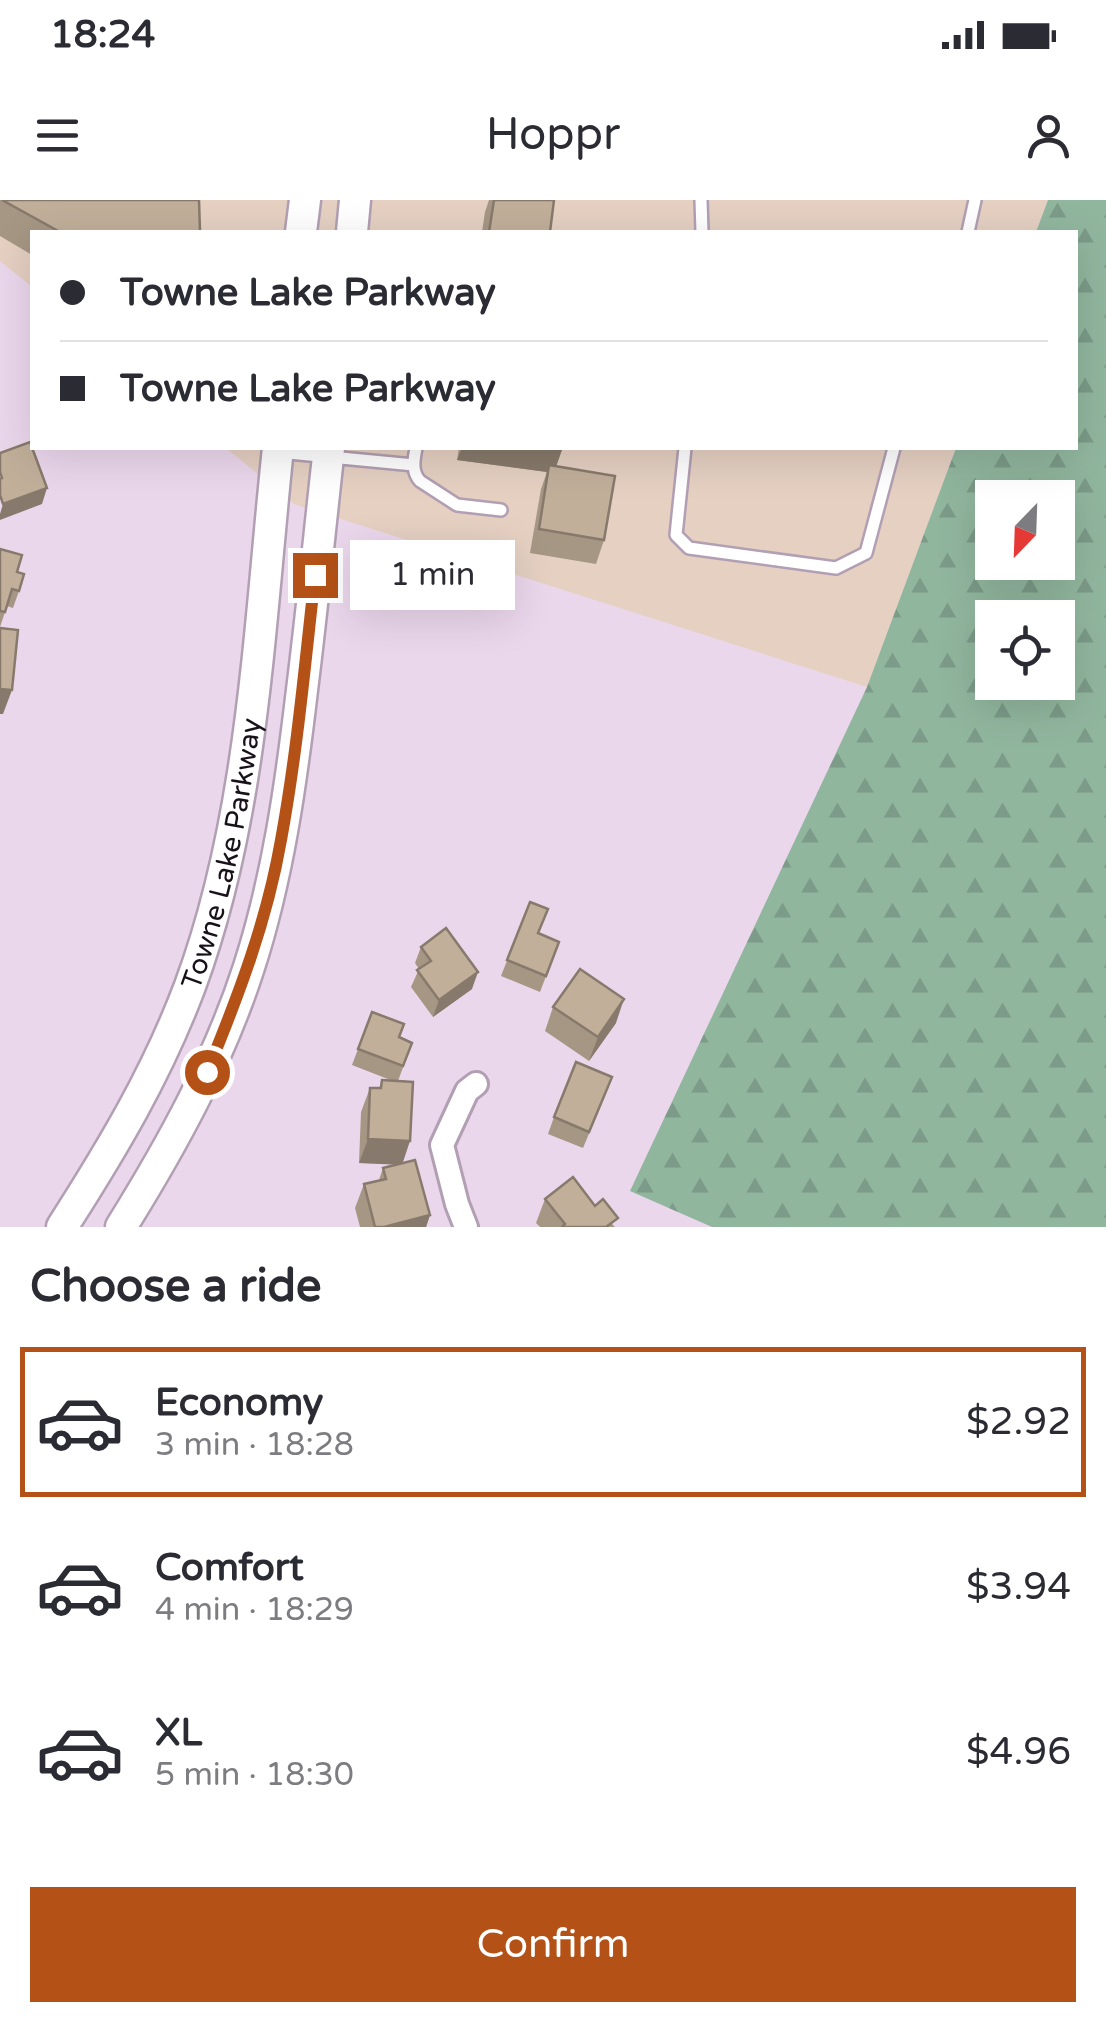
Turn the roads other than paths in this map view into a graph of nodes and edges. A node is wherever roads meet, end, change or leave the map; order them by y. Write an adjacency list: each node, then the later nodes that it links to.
1 (292, 200): 6 (lane)
2 (305, 200): 7 (main road)
3 (355, 200): 8 (main road)
4 (702, 200): 9 (lane)
5 (975, 200): 10 (lane)
6 (300, 230)
7 (301, 230)
8 (352, 230)
9 (702, 230)
10 (968, 230)
11 (278, 450): 15 (lane); 19 (main road, Towne Lake Parkway)
12 (416, 450): 16 (lane)
13 (685, 450): 14 (lane)
14 (893, 450)
15 (328, 452): 16 (lane); 20 (main road, Towne Lake Parkway)
16 (414, 465): 17 (lane)
17 (501, 510)
18 (476, 1084): 21 (street)
19 (62, 1227)
20 (121, 1227)
21 (466, 1227)

